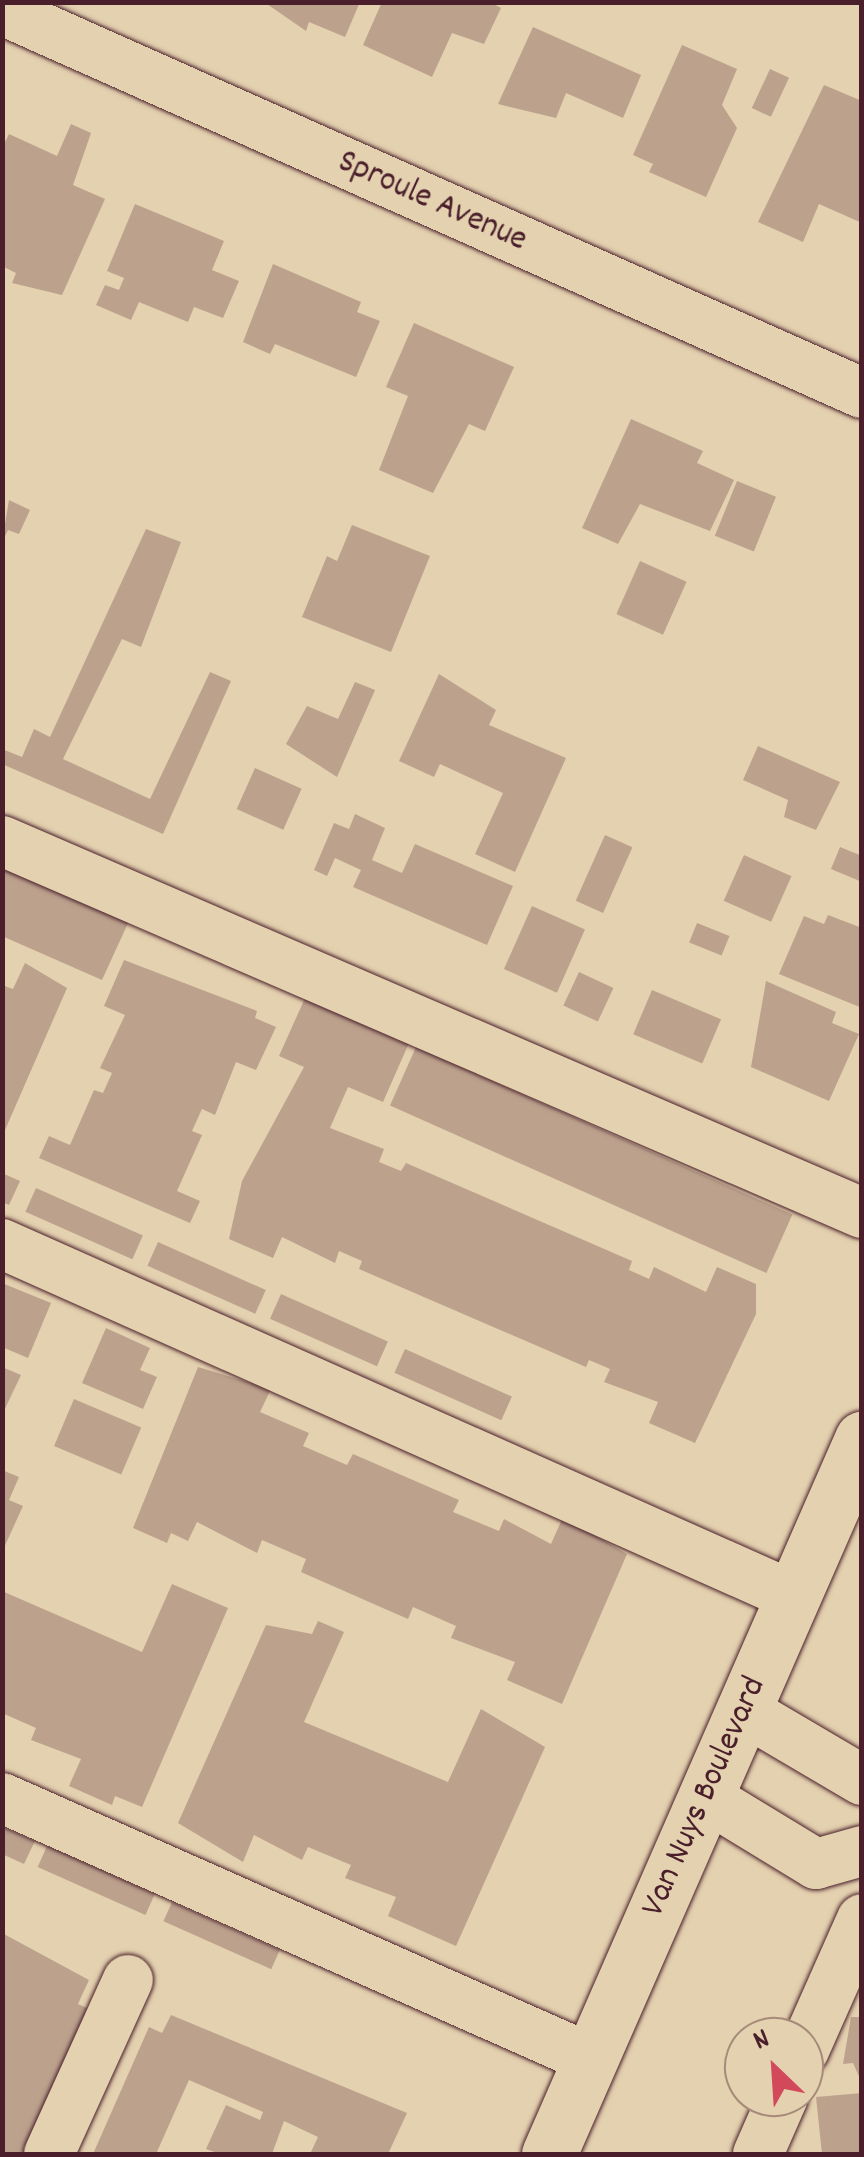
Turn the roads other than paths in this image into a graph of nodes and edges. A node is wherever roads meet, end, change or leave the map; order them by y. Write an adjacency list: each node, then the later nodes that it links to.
1 (2, 10): 2 (street, Sproule Avenue)
2 (862, 393)
3 (2, 841): 4 (street)
4 (862, 1213)
5 (2, 1244): 7 (street)
6 (862, 1439): 7 (main road, Van Nuys Boulevard)
7 (792, 1596): 8 (main road, Van Nuys Boulevard)
8 (744, 1710): 9 (street); 10 (main road, Van Nuys Boulevard)
9 (862, 1780)
10 (706, 1797): 12 (street); 16 (main road, Van Nuys Boulevard)
11 (2, 1798): 16 (street)
12 (862, 1851)
13 (862, 1918): 15 (street)
14 (128, 1980): 18 (street)
15 (818, 2017)
16 (591, 2059): 19 (main road, Van Nuys Boulevard)
17 (774, 2117): 20 (street)
18 (49, 2154)
19 (549, 2154)
20 (758, 2154)

